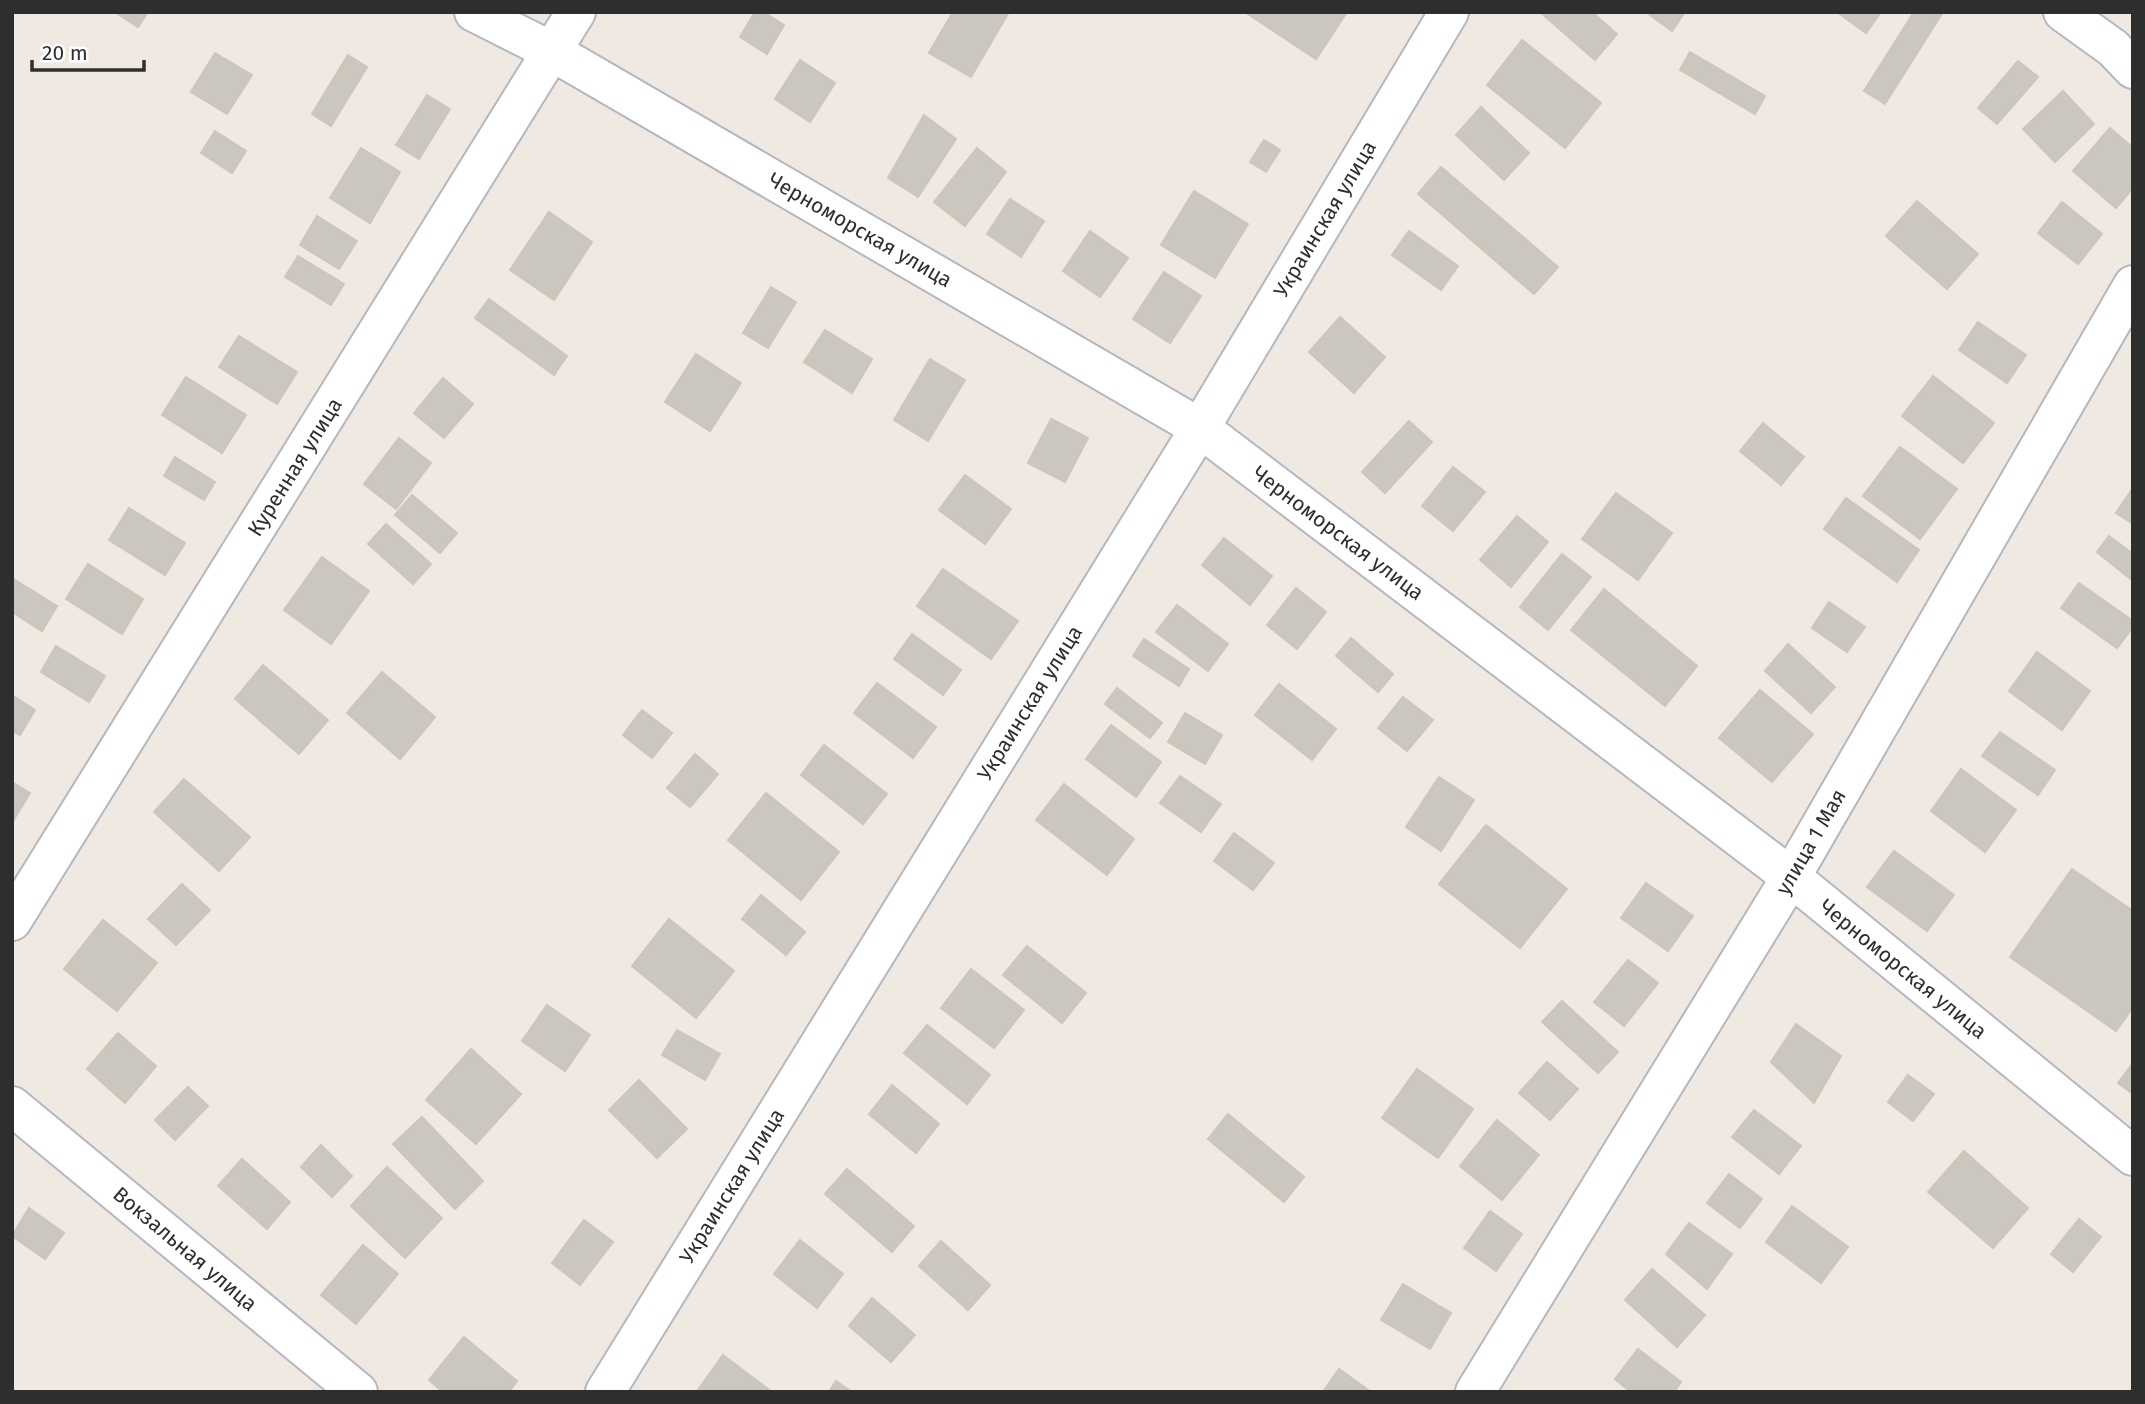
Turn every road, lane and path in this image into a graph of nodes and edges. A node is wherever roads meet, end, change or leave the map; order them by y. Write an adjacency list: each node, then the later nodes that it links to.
1 (474, 12): 5 (street, Черноморская улица)
2 (576, 12): 5 (street, Куренная улица)
3 (1449, 12): 8 (street, Украинская улица)
4 (2063, 12): 6 (street)
5 (552, 52): 8 (street, Черноморская улица); 10 (street, Куренная улица)
6 (2133, 69)
7 (2133, 285): 9 (street, улица 1 Мая)
8 (1200, 428): 9 (street, Черноморская улица); 14 (street, Украинская улица)
9 (1791, 877): 12 (street, Черноморская улица); 15 (street, улица 1 Мая)
10 (12, 921)
11 (12, 1106): 13 (street, Вокзальная улица)
12 (2133, 1156)
13 (358, 1392)
14 (605, 1392)
15 (1475, 1392)

